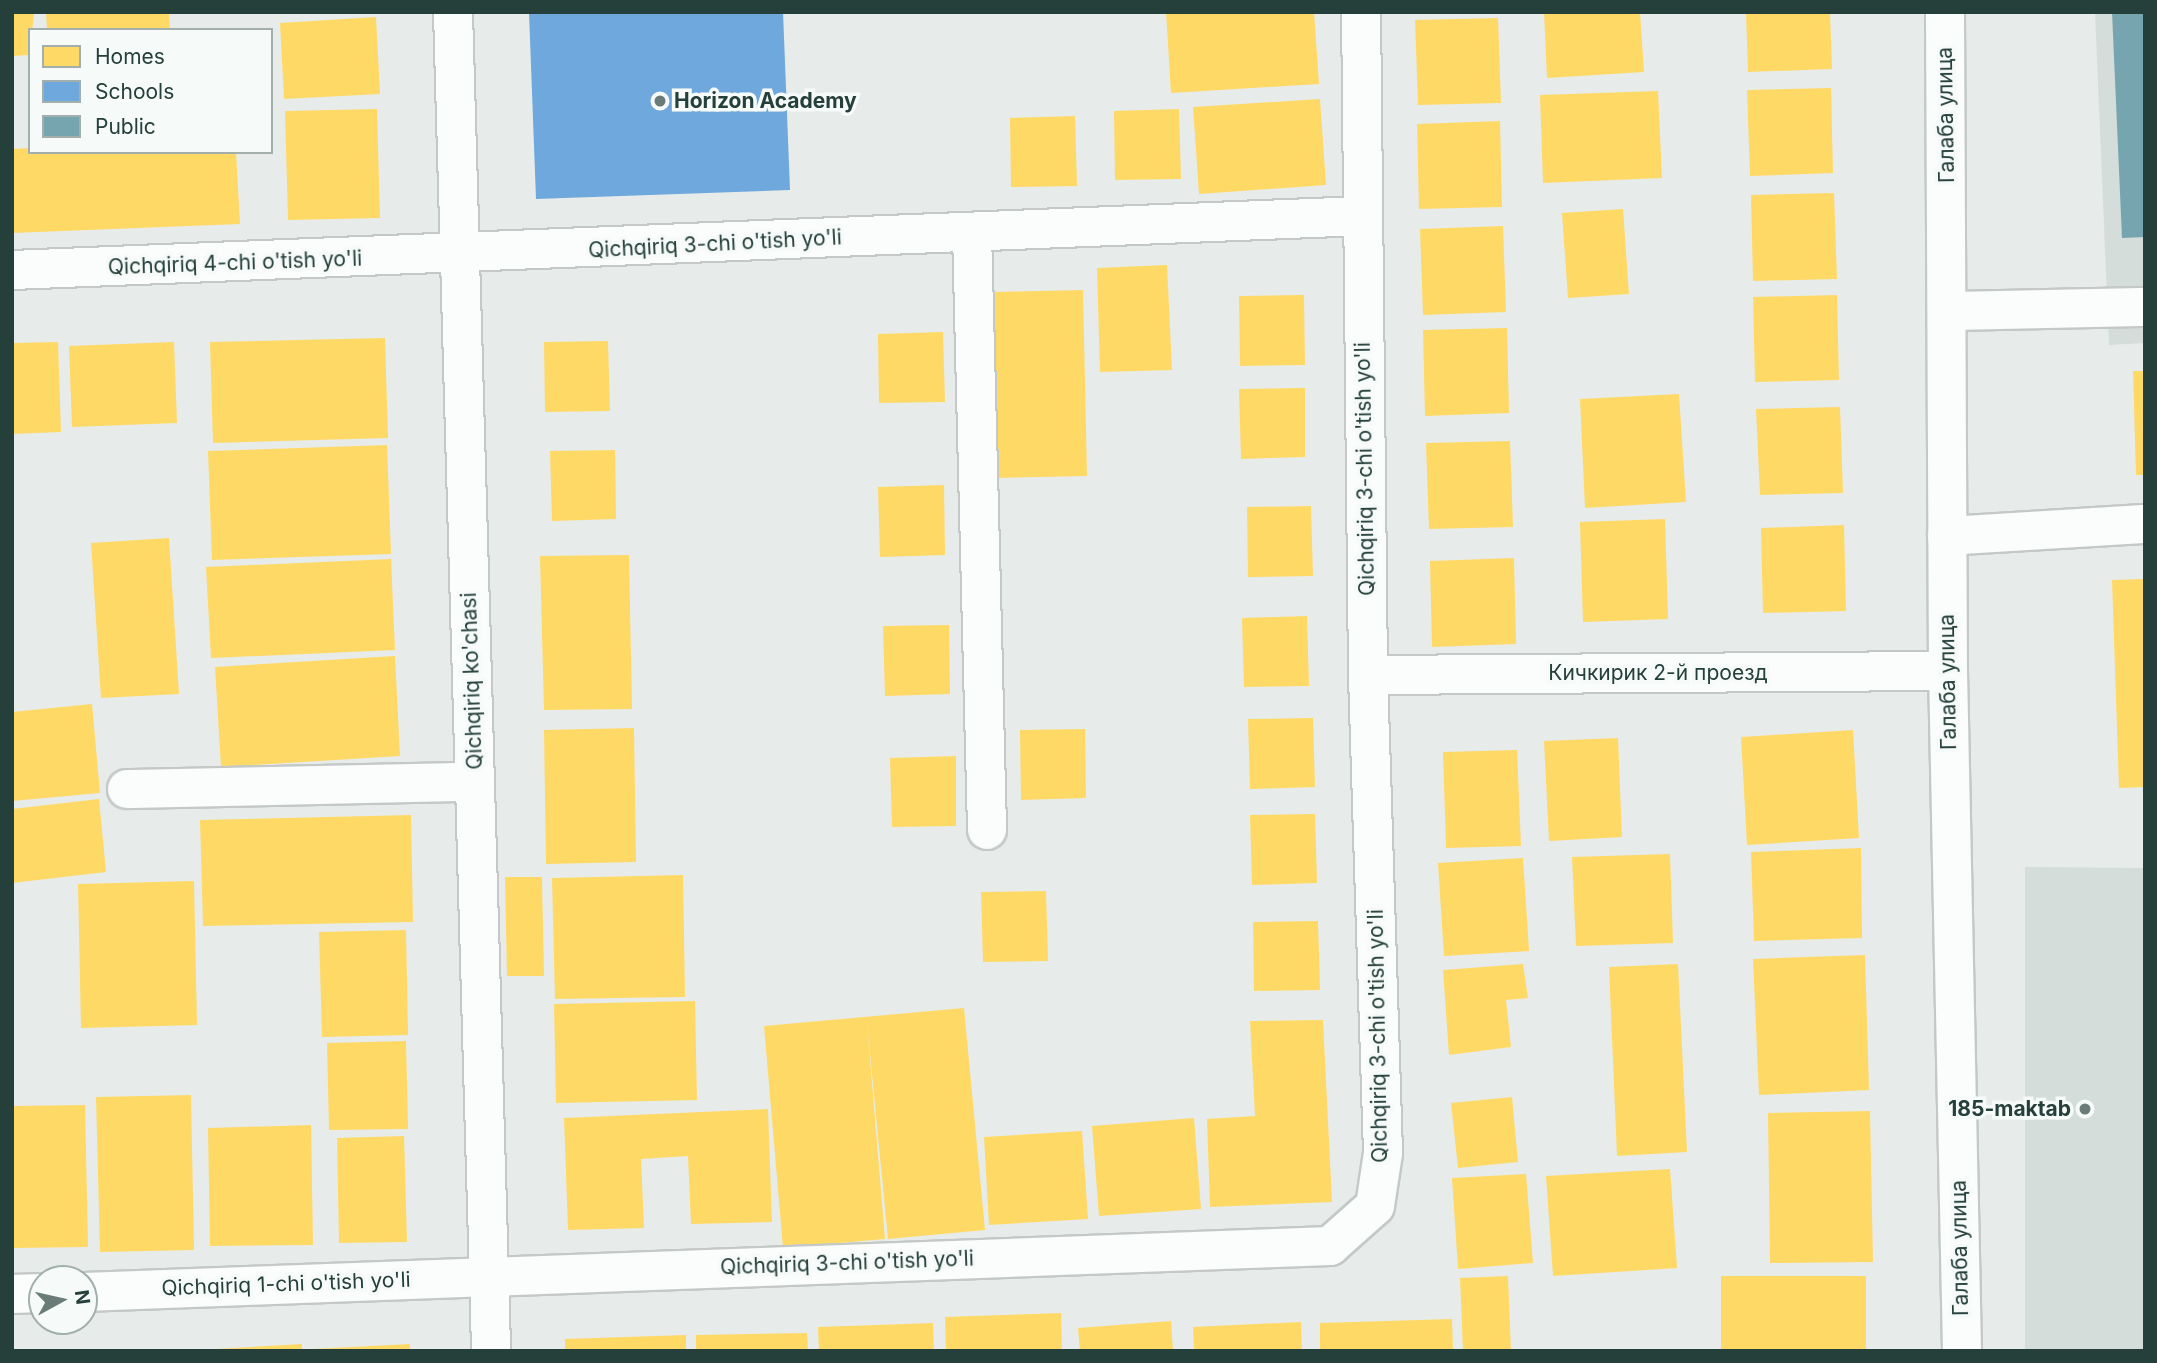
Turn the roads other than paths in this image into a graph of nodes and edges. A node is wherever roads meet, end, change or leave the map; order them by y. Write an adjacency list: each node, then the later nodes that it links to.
1 (453, 12): 6 (street, Qichqiriq ko'chasi)
2 (1361, 12): 4 (street, Qichqiriq 3-chi o'tish yo'li)
3 (1945, 12): 9 (street, Галаба улица)
4 (1362, 216): 5 (street, Qichqiriq 3-chi o'tish yo'li); 13 (street, Qichqiriq 3-chi o'tish yo'li)
5 (972, 232): 6 (street, Qichqiriq 3-chi o'tish yo'li); 16 (street)
6 (458, 256): 7 (street, Qichqiriq 4-chi o'tish yo'li); 14 (street, Qichqiriq ko'chasi)
7 (12, 270)
8 (2145, 307): 9 (street)
9 (1948, 311): 11 (street, Галаба улица)
10 (2145, 524): 11 (street)
11 (1947, 536): 12 (street, Галаба улица)
12 (1948, 671): 13 (street, Кичкирик 2-й проезд); 20 (street, Галаба улица)
13 (1368, 676): 17 (street, Qichqiriq 3-chi o'tish yo'li)
14 (475, 782): 15 (street); 17 (street, Qichqiriq ko'chasi)
15 (127, 789)
16 (987, 830)
17 (489, 1277): 18 (street, Qichqiriq 1-chi o'tish yo'li); 19 (street, Qichqiriq ko'chasi)
18 (98, 1291)
19 (491, 1351)
20 (1962, 1351)

